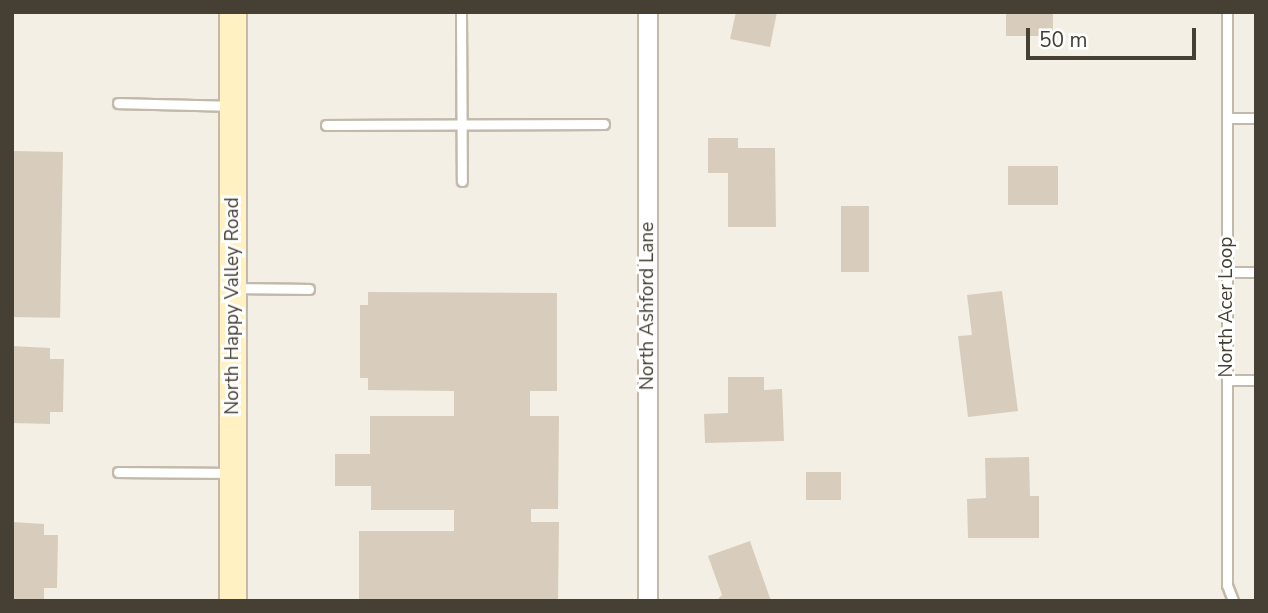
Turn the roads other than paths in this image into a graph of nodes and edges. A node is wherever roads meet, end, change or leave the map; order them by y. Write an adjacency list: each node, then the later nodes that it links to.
1 (233, 12): 6 (main road, North Happy Valley Road)
2 (461, 12): 11 (lane)
3 (648, 12): 22 (street, North Ashford Lane)
4 (1227, 12): 7 (lane, North Acer Loop)
5 (118, 103): 6 (lane)
6 (233, 106): 15 (main road, North Happy Valley Road)
7 (1227, 118): 8 (lane); 13 (lane, North Acer Loop)
8 (1256, 118)
9 (604, 124): 11 (lane)
10 (326, 125): 11 (lane)
11 (462, 128): 12 (lane)
12 (462, 181)
13 (1227, 271): 14 (lane); 17 (lane, North Acer Loop)
14 (1256, 271)
15 (233, 288): 16 (lane); 20 (main road, North Happy Valley Road)
16 (309, 289)
17 (1227, 380): 18 (lane); 23 (lane, North Acer Loop)
18 (1256, 380)
19 (118, 472): 20 (lane)
20 (233, 473): 21 (main road, North Happy Valley Road)
21 (233, 601)
22 (648, 601)
23 (1233, 601)

